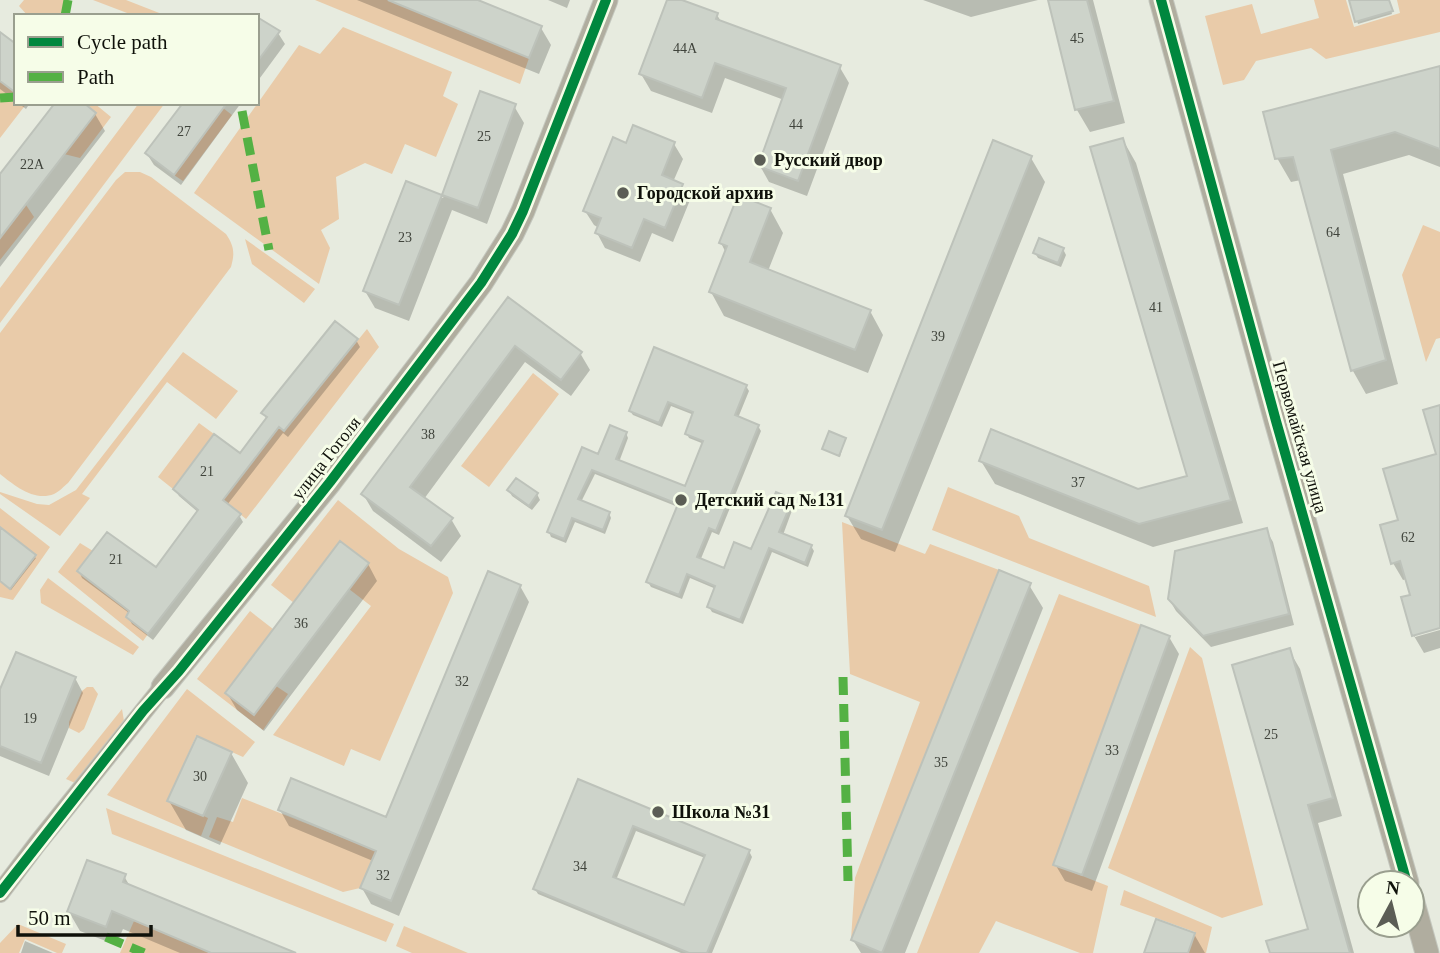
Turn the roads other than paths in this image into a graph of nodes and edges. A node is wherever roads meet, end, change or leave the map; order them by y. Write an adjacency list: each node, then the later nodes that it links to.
1 (606, 0): 3 (street, улица Гоголя)
2 (1161, 0): 4 (street, Первомайская улица)
3 (163, 687): 5 (street, улица Гоголя)
4 (1403, 869)
5 (0, 893)

